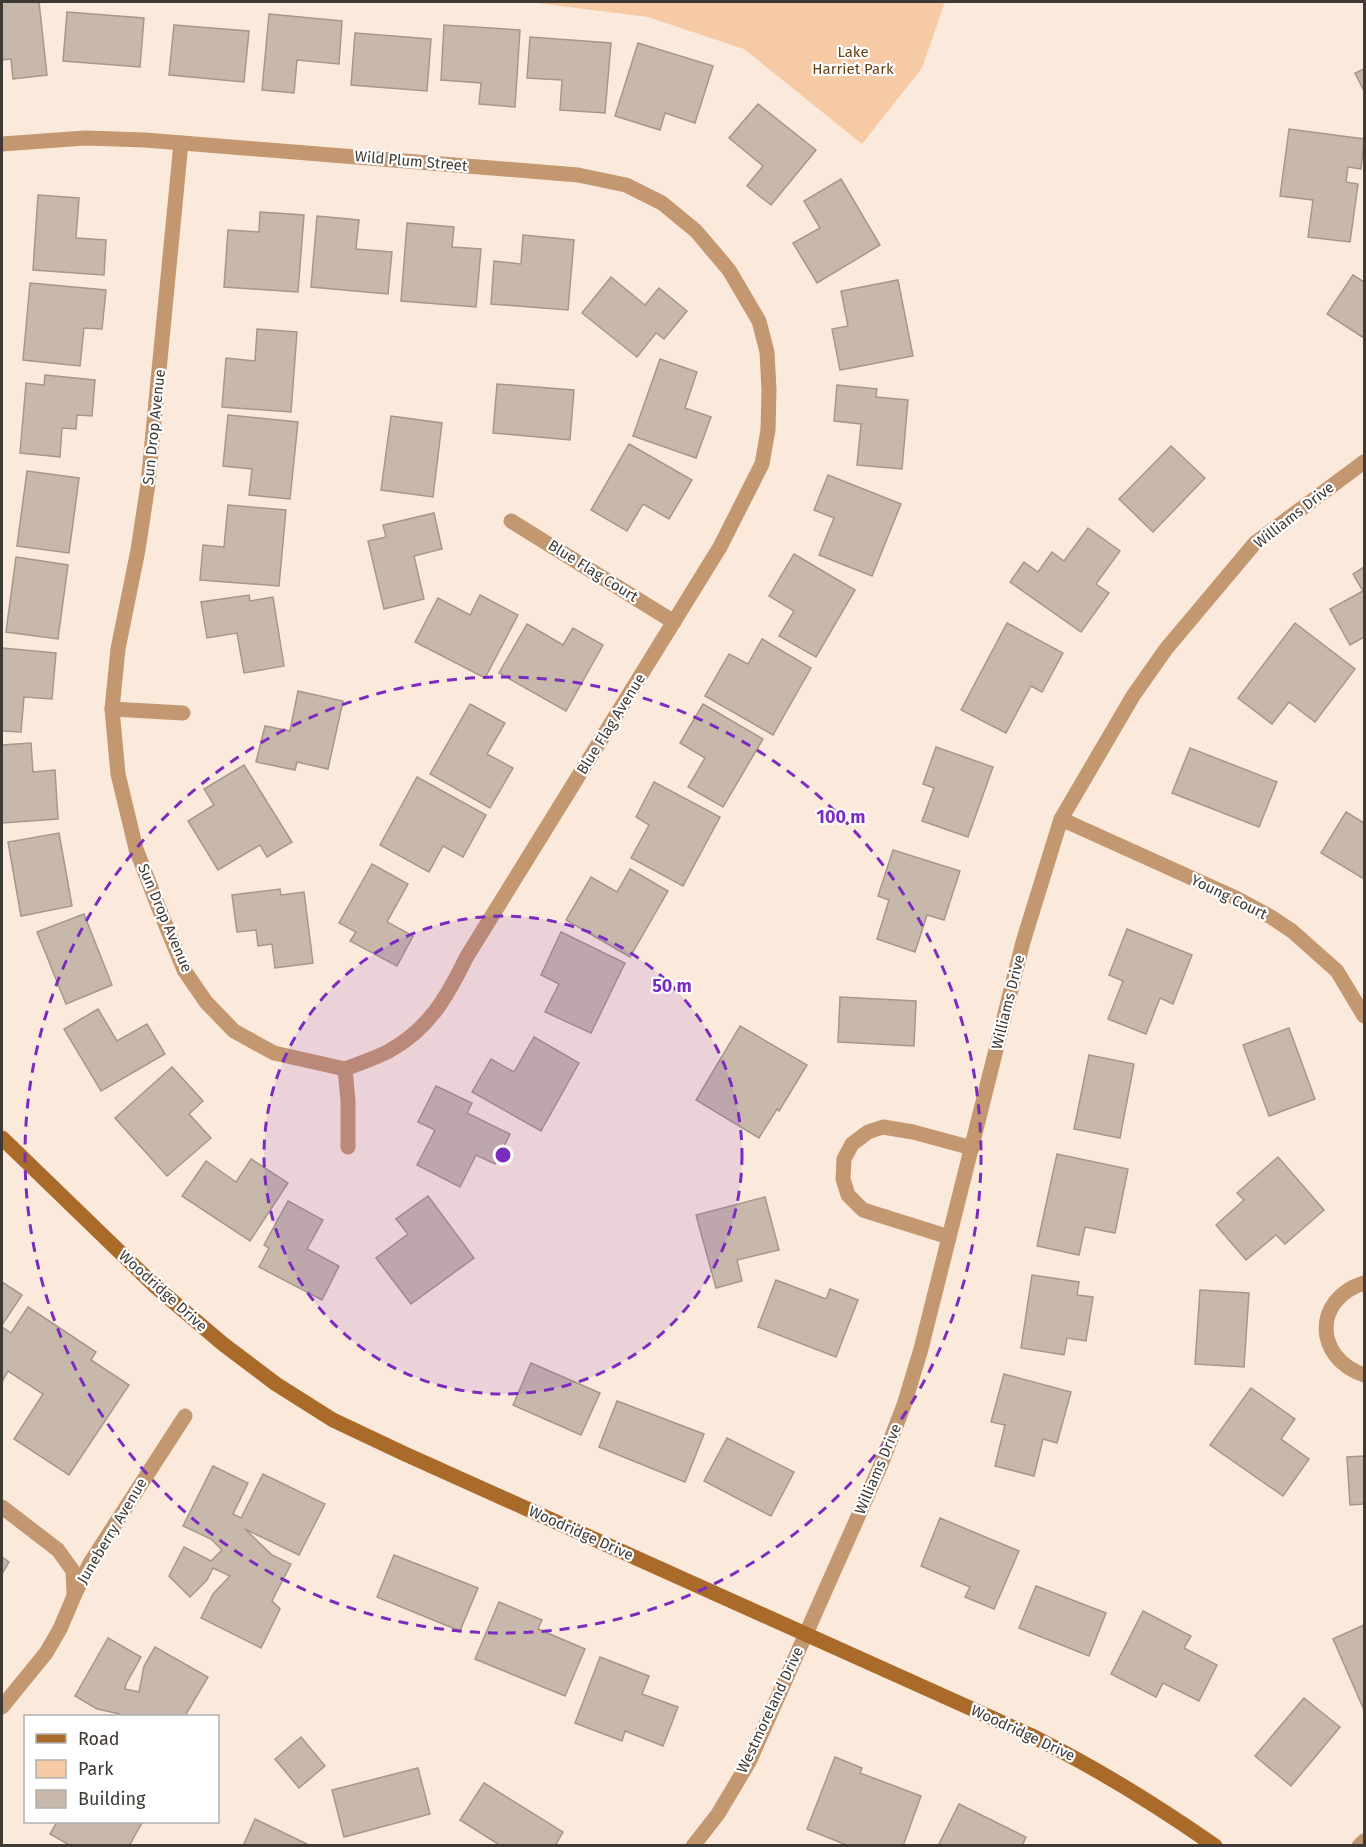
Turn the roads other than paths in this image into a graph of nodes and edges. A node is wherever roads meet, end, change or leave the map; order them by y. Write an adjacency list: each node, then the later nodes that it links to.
1 (181, 143): 2 (street, Wild Plum Street); 3 (street, Wild Plum Street); 7 (street, Sun Drop Avenue)
2 (2, 144)
3 (759, 321): 6 (street, Blue Flag Avenue)
4 (1365, 462): 9 (street, Williams Drive)
5 (512, 521): 6 (street, Blue Flag Court)
6 (674, 622): 11 (street, Blue Flag Avenue)
7 (112, 710): 8 (street); 11 (street, Sun Drop Avenue)
8 (183, 713)
9 (1061, 819): 10 (street, Young Court); 14 (street, Williams Drive)
10 (1365, 1016)
11 (345, 1069): 13 (street)
12 (2, 1138): 21 (street, Woodridge Drive)
13 (348, 1147)
14 (972, 1148): 15 (street, Williams Drive); 15 (street)
15 (950, 1237): 21 (street, Williams Drive)
16 (1365, 1283): 17 (street)
17 (1365, 1375)
18 (184, 1416): 20 (street, Juneberry Avenue)
19 (2, 1508): 20 (street)
20 (74, 1596): 22 (street, Juneberry Avenue)
21 (805, 1633): 24 (street, Westmoreland Drive); 25 (street, Woodridge Drive)
22 (2, 1707)
23 (1365, 1841): 26 (street)
24 (693, 1845)
25 (1215, 1845)
26 (1359, 1845)

